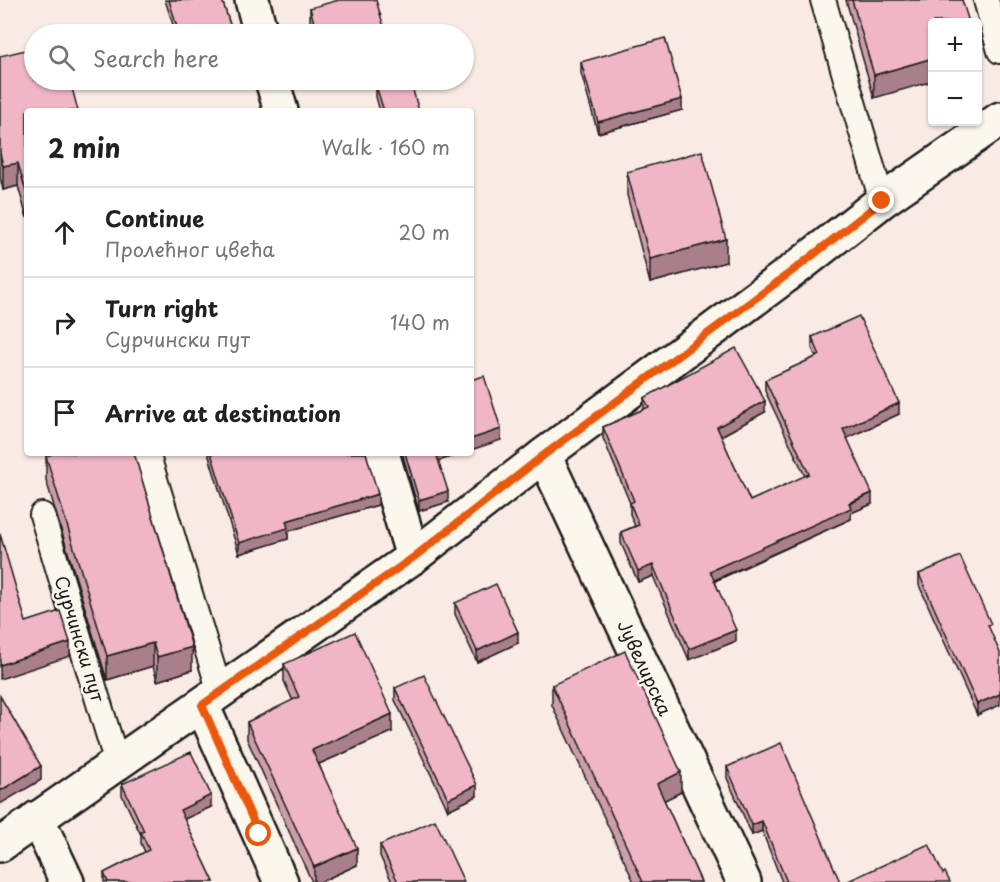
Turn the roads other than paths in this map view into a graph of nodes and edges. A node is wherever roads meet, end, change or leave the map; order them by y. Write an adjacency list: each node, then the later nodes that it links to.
1 (252, 0): 4 (street)
2 (823, 0): 9 (lane)
3 (986, 0): 5 (lane)
4 (258, 24)
5 (1000, 51)
6 (275, 90): 7 (street)
7 (280, 108)
8 (1000, 119): 9 (street)
9 (882, 201): 10 (street)
10 (544, 455): 14 (street); 21 (street, Јувелирска)
11 (148, 456): 15 (lane)
12 (383, 456): 14 (street)
13 (42, 515): 16 (lane, Сурчински пут)
14 (414, 557): 15 (street)
15 (211, 699): 16 (street); 20 (street)
16 (117, 763): 17 (street)
17 (37, 818): 18 (street); 19 (street)
18 (0, 844)
19 (67, 882)
20 (281, 882)
21 (744, 882)

